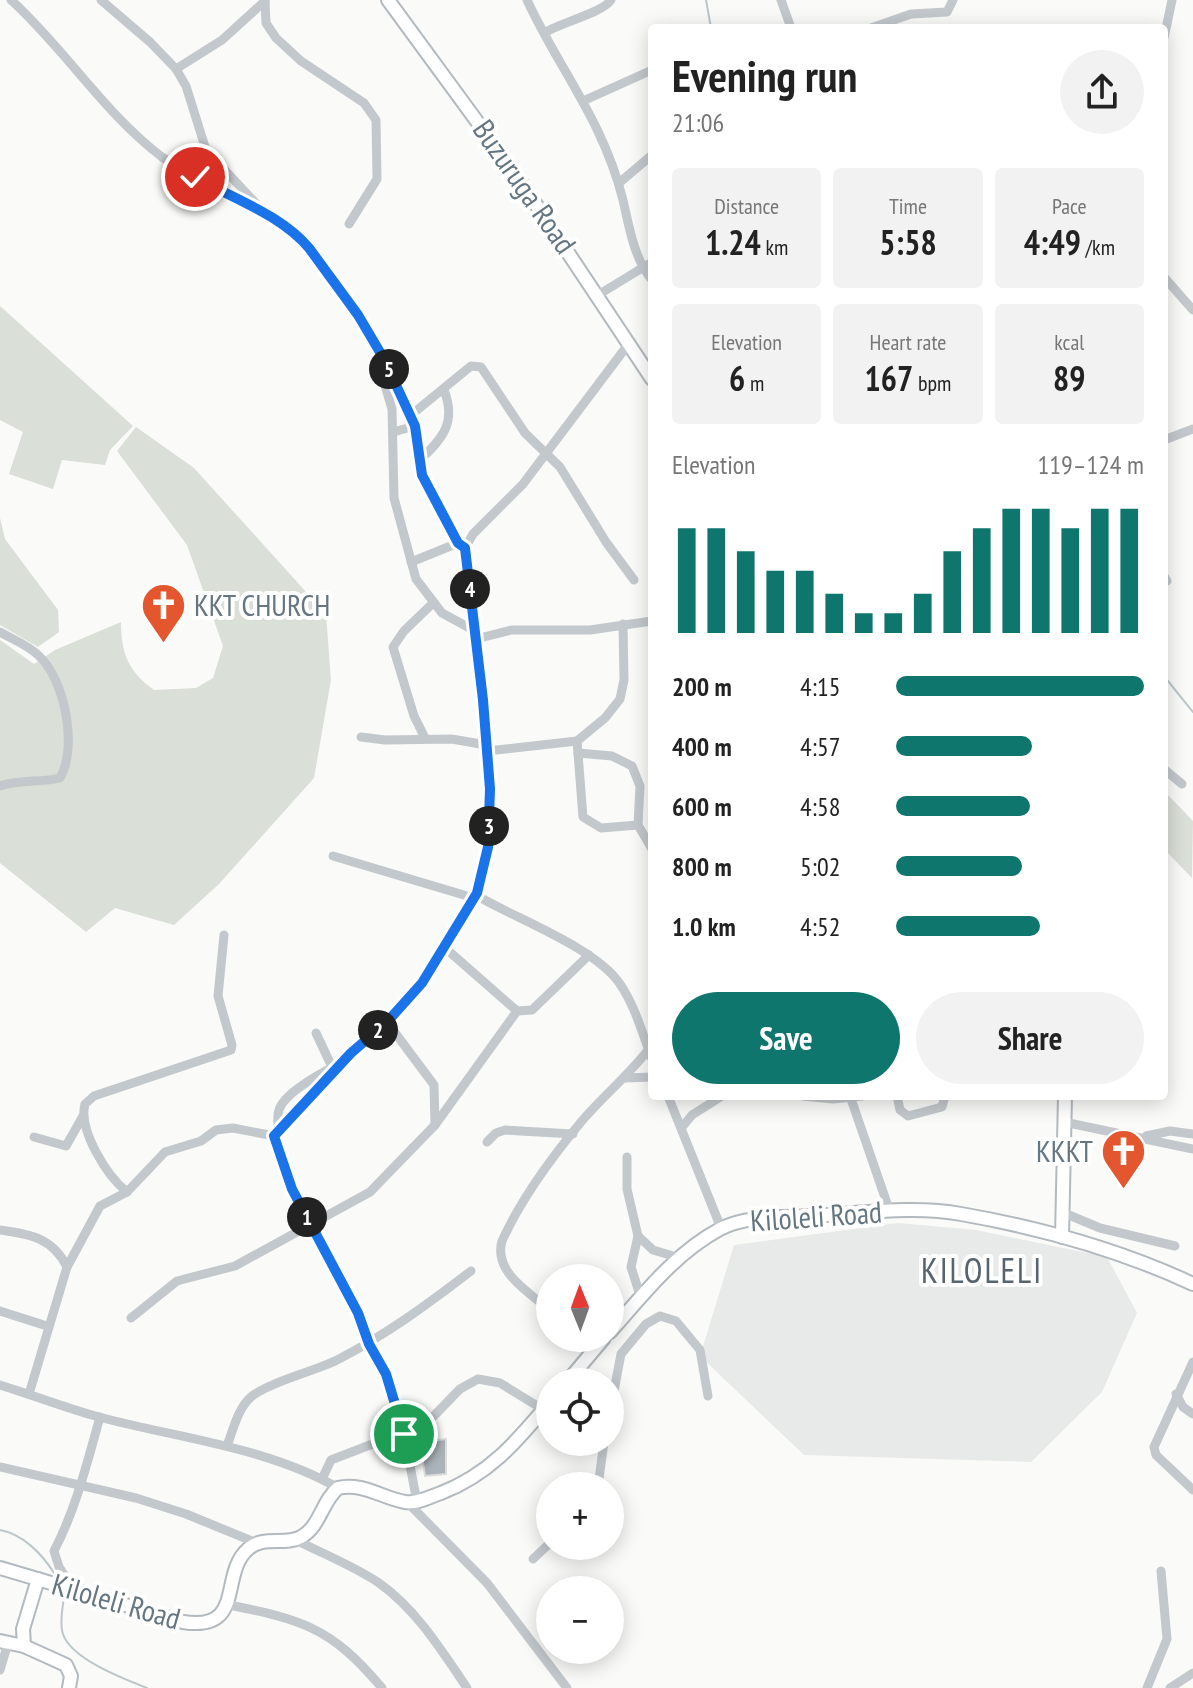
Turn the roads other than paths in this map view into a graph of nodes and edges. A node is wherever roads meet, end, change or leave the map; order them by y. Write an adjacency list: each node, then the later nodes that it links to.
1 (11, 0): 19 (street)
2 (101, 0): 14 (street)
3 (388, 0): 25 (main road, Buzuruga Road)
4 (527, 0): 13 (street)
5 (611, 0): 13 (street)
6 (781, 0): 10 (street)
7 (953, 0): 11 (street)
8 (1172, 0): 12 (street)
9 (268, 1): 14 (street); 20 (street)
10 (790, 24)
11 (882, 24)
12 (1167, 24)
13 (546, 32): 16 (street)
14 (176, 69): 19 (street)
15 (648, 72): 16 (street)
16 (583, 101): 18 (street)
17 (648, 158): 18 (street)
18 (619, 183): 22 (street)
19 (264, 213): 28 (street)
20 (349, 224)
21 (648, 264): 22 (street)
22 (641, 267): 23 (street); 25 (street)
23 (648, 275)
24 (1168, 282): 26 (street)
25 (598, 295): 27 (main road, Buzuruga Road)
26 (1193, 310)
27 (627, 346): 29 (main road, Buzuruga Road); 36 (street)
28 (384, 359): 31 (street); 34 (street)
29 (647, 366)
30 (444, 390): 31 (street); 36 (street); 37 (street)
31 (411, 415): 32 (street)
32 (415, 426): 34 (street); 37 (street)
33 (1193, 429): 35 (street)
34 (393, 432): 39 (street)
35 (1168, 438)
36 (546, 453): 38 (street); 40 (street)
37 (419, 461): 38 (street)
38 (462, 546): 39 (street); 45 (street)
39 (411, 562): 41 (street)
40 (634, 580)
41 (433, 603): 45 (street); 47 (street)
42 (648, 621): 43 (street)
43 (623, 624): 45 (street); 48 (street)
44 (0, 632): 53 (street)
45 (476, 635): 49 (street)
46 (361, 737): 47 (street)
47 (425, 738): 49 (street)
48 (577, 741): 49 (street); 50 (street)
49 (486, 748): 57 (street)
50 (578, 753): 54 (street); 54 (street)
51 (1168, 772): 52 (street)
52 (1182, 784)
53 (0, 786)
54 (638, 825): 55 (street)
55 (648, 842)
56 (333, 856): 57 (street)
57 (475, 896): 59 (street); 60 (street)
58 (224, 935): 76 (street)
59 (444, 947): 61 (street); 62 (street)
60 (589, 955): 61 (street); 64 (street)
61 (517, 1011): 78 (street)
62 (387, 1022): 66 (street); 78 (street)
63 (316, 1033): 67 (street)
64 (648, 1049)
65 (648, 1056): 69 (street)
66 (342, 1062): 67 (street); 80 (street)
67 (332, 1067): 80 (street)
68 (648, 1077): 69 (street)
69 (626, 1078): 81 (street)
70 (670, 1100): 79 (street)
71 (716, 1100): 79 (street)
72 (851, 1100): 89 (street)
73 (898, 1100): 74 (street)
74 (944, 1100)
75 (1065, 1100): 77 (main road)
76 (83, 1116): 83 (street); 88 (street)
77 (1064, 1122): 84 (street); 90 (main road)
78 (435, 1125): 91 (street)
79 (683, 1126): 92 (street)
80 (276, 1133): 88 (street); 91 (street)
81 (573, 1134): 85 (street); 102 (street)
82 (1193, 1134): 84 (street)
83 (34, 1137)
84 (1143, 1137): 86 (street)
85 (487, 1142)
86 (1193, 1149)
87 (627, 1157): 94 (street)
88 (127, 1192): 98 (street)
89 (890, 1212): 92 (main road, Kiloleli Road); 95 (main road, Kiloleli Road)
90 (1064, 1213): 95 (main road); 96 (street)
91 (311, 1225): 105 (street); 107 (street)
92 (721, 1228): 97 (main road, Kiloleli Road)
93 (0, 1230): 98 (street)
94 (638, 1236): 97 (street); 101 (street)
95 (1062, 1237): 100 (main road, Kiloleli Road)
96 (1175, 1246)
97 (680, 1258): 101 (main road, Kiloleli Road)
98 (67, 1267): 106 (street)
99 (471, 1271): 107 (street)
100 (1193, 1284)
101 (640, 1295): 104 (main road, Kiloleli Road)
102 (536, 1298)
103 (0, 1311): 106 (street)
104 (624, 1315)
105 (131, 1318)
106 (47, 1326): 113 (street)
107 (369, 1344): 120 (street); 121 (street)
108 (592, 1352): 110 (main road)
109 (1193, 1362): 114 (street)
110 (579, 1368)
111 (618, 1368): 115 (street)
112 (0, 1385): 113 (street)
113 (29, 1394): 118 (street)
114 (1176, 1394): 117 (street); 126 (street)
115 (708, 1396)
116 (536, 1402): 120 (street)
117 (1193, 1414)
118 (100, 1417): 121 (street); 124 (street)
119 (536, 1420): 127 (main road)
120 (404, 1434): 123 (street); 127 (street)
121 (227, 1446): 123 (street)
122 (0, 1467): 124 (street)
123 (322, 1479): 125 (street)
124 (81, 1486): 129 (street); 135 (street)
125 (338, 1488): 127 (main road); 128 (main road)
126 (1193, 1490)
127 (413, 1502): 144 (street)
128 (296, 1540): 129 (main road); 143 (street)
129 (257, 1543): 136 (main road, Kiloleli Road)
130 (536, 1556): 131 (street)
131 (533, 1559)
132 (0, 1568): 134 (main road, Kiloleli Road)
133 (1161, 1571): 145 (street)
134 (38, 1579): 135 (main road, Kiloleli Road); 138 (main road)
135 (75, 1591): 136 (main road, Kiloleli Road)
136 (225, 1604): 142 (street)
137 (4, 1642): 138 (main road); 139 (street)
138 (24, 1646): 141 (main road)
139 (0, 1670)
140 (1193, 1673): 146 (street)
141 (69, 1688)
142 (382, 1688)
143 (467, 1688)
144 (567, 1688)
145 (1148, 1688)
146 (1170, 1688)

